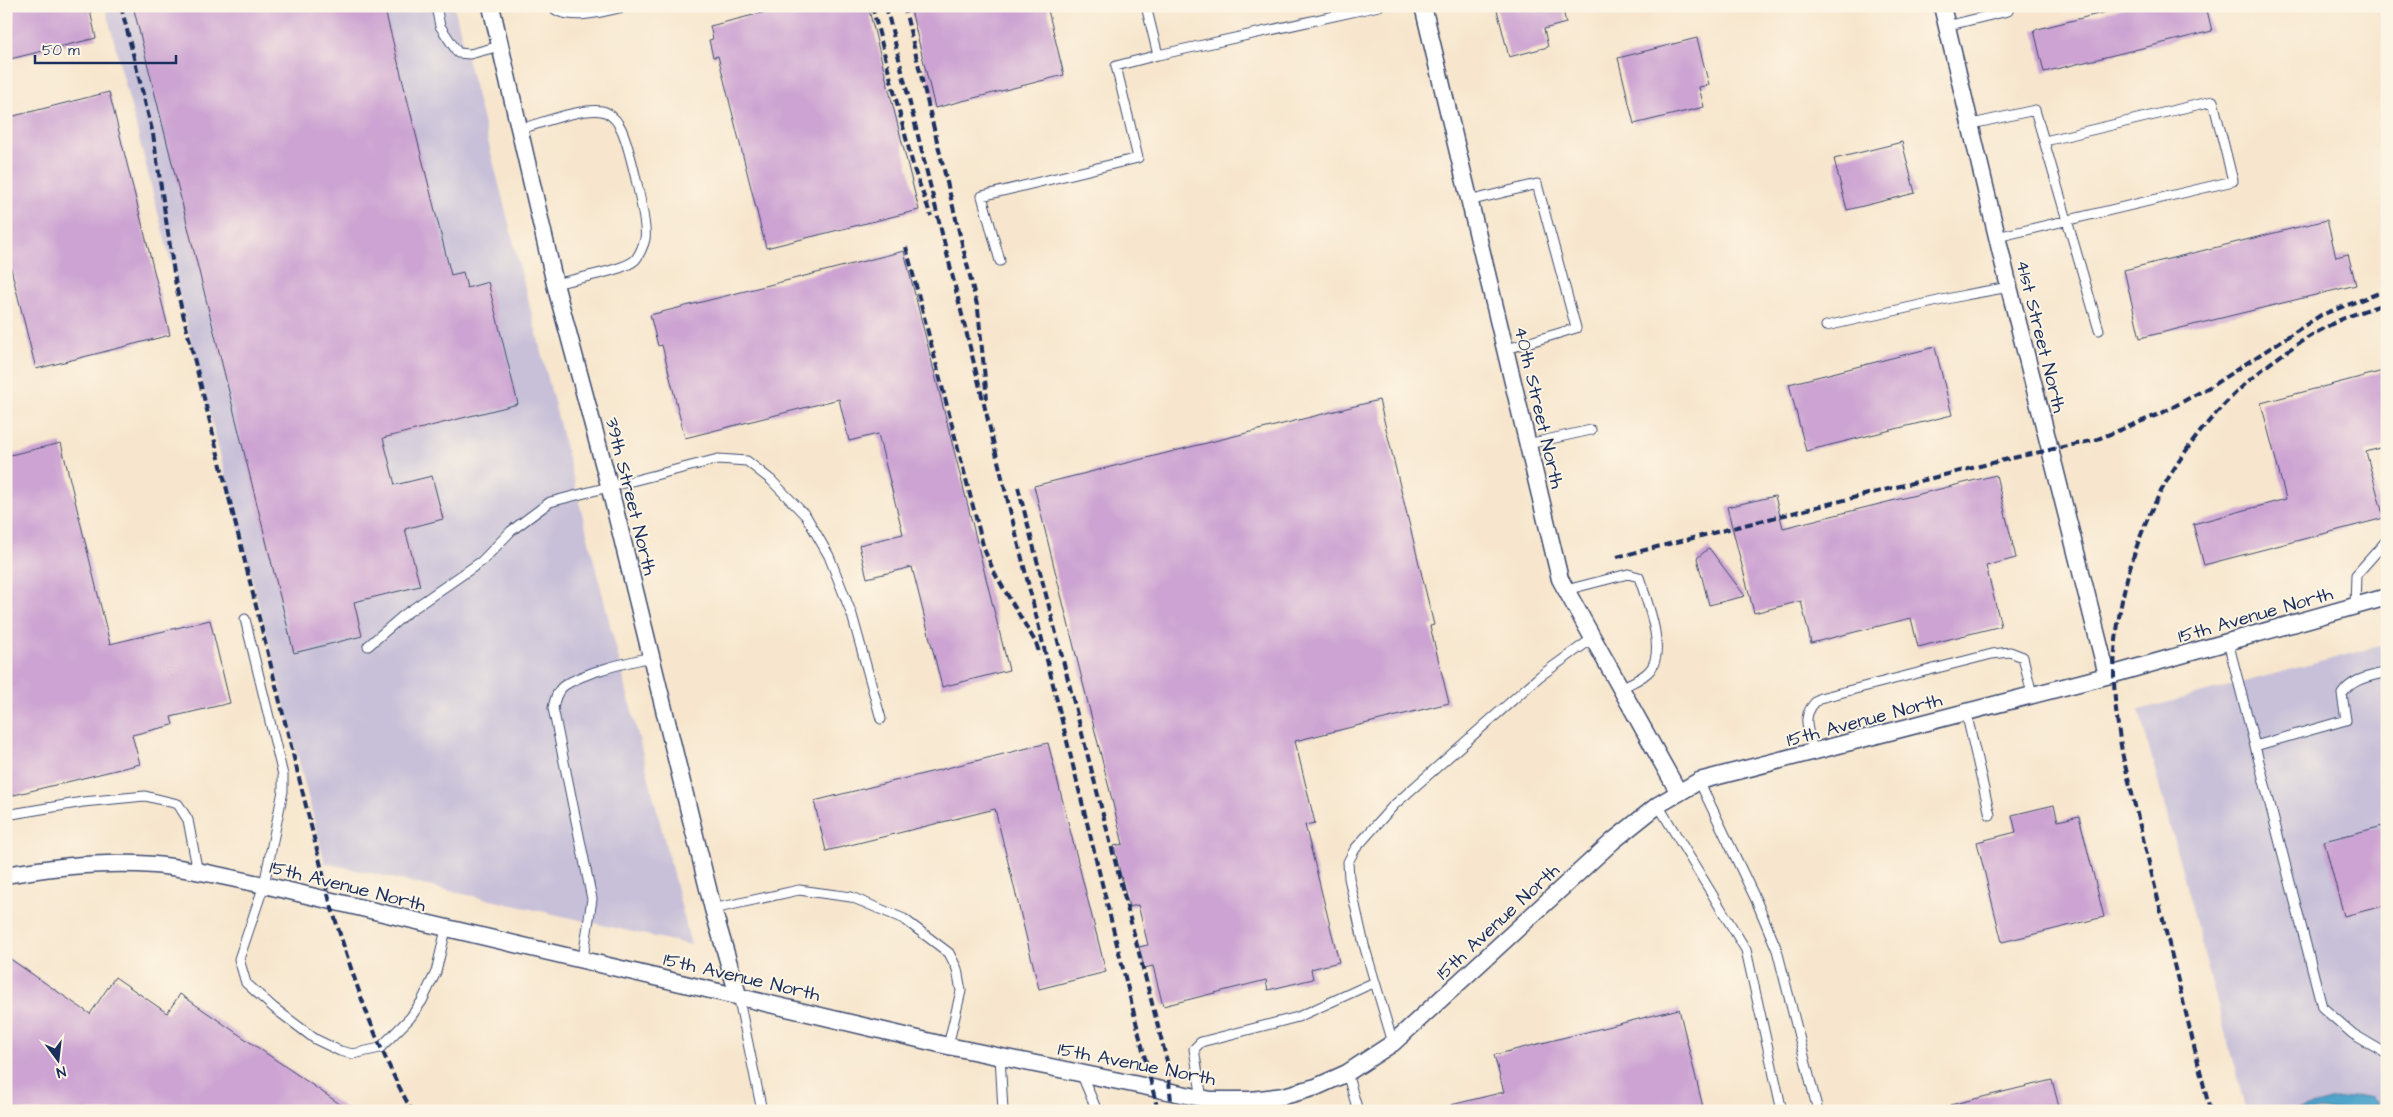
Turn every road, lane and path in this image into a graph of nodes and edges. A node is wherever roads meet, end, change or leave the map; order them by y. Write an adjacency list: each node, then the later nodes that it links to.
1 (436, 6): 11 (lane)
2 (491, 6): 11 (street, 39th Street North)
3 (551, 6): 4 (lane)
4 (627, 6)
5 (1146, 6): 12 (lane)
6 (1379, 6): 12 (lane)
7 (1423, 6): 16 (street, 40th Street North)
8 (1942, 6): 10 (street, 41st Street North)
9 (2010, 6): 10 (lane)
10 (1946, 26): 13 (street, 41st Street North)
11 (500, 46): 14 (street, 39th Street North)
12 (1158, 55): 19 (lane)
13 (1972, 124): 15 (lane); 18 (street, 41st Street North)
14 (520, 129): 20 (street, 39th Street North); 20 (lane)
15 (2045, 141): 17 (lane); 17 (lane)
16 (1469, 201): 24 (street, 40th Street North); 24 (lane)
17 (2067, 220): 18 (lane); 23 (lane)
18 (1997, 237): 21 (street, 41st Street North)
19 (1000, 261)
20 (555, 284): 27 (street, 39th Street North)
21 (2009, 287): 22 (lane); 38 (street, 41st Street North)
22 (1826, 326)
23 (2099, 330)
24 (1507, 349): 26 (street, 40th Street North)
25 (1591, 430): 26 (lane)
26 (1528, 444): 29 (street, 40th Street North)
27 (610, 485): 35 (lane); 36 (street, 39th Street North); 42 (lane)
28 (2387, 540): 31 (lane)
29 (1566, 590): 33 (street, 40th Street North); 39 (lane)
30 (2387, 597): 31 (street, 15th Avenue North)
31 (2355, 606): 34 (street, 15th Avenue North)
32 (245, 619): 52 (lane)
33 (1593, 638): 39 (street, 40th Street North); 56 (lane)
34 (2228, 642): 38 (street, 15th Avenue North); 43 (lane)
35 (368, 646)
36 (652, 657): 53 (street, 39th Street North); 55 (lane)
37 (2387, 672): 43 (lane)
38 (2107, 675): 40 (street, 15th Avenue North)
39 (1621, 688): 46 (street, 40th Street North)
40 (2032, 694): 41 (street, 15th Avenue North); 44 (lane)
41 (1966, 712): 44 (street, 15th Avenue North); 49 (lane)
42 (881, 719)
43 (2255, 746): 60 (lane)
44 (1814, 753): 45 (street, 15th Avenue North)
45 (1699, 781): 46 (street, 15th Avenue North); 70 (lane)
46 (1679, 793): 47 (street, 15th Avenue North)
47 (1658, 804): 58 (street, 15th Avenue North); 69 (lane)
48 (6, 815): 50 (lane)
49 (1990, 815)
50 (198, 873): 51 (street, 15th Avenue North); 52 (street, 15th Avenue North)
51 (6, 875)
52 (264, 885): 54 (street, 15th Avenue North); 54 (lane)
53 (713, 909): 57 (street, 39th Street North); 59 (lane)
54 (446, 929): 55 (street, 15th Avenue North)
55 (583, 958): 57 (street, 15th Avenue North)
56 (1375, 982): 58 (lane); 64 (lane)
57 (738, 995): 59 (street, 15th Avenue North); 65 (lane)
58 (1394, 1043): 63 (street, 15th Avenue North)
59 (948, 1046): 61 (street, 15th Avenue North)
60 (2387, 1054)
61 (1000, 1055): 62 (street, 15th Avenue North); 66 (lane)
62 (1081, 1073): 64 (street, 15th Avenue North); 67 (lane)
63 (1347, 1073): 64 (street, 15th Avenue North); 68 (lane)
64 (1202, 1099)
65 (762, 1111)
66 (1002, 1111)
67 (1097, 1111)
68 (1358, 1111)
69 (1782, 1111)
70 (1818, 1111)

